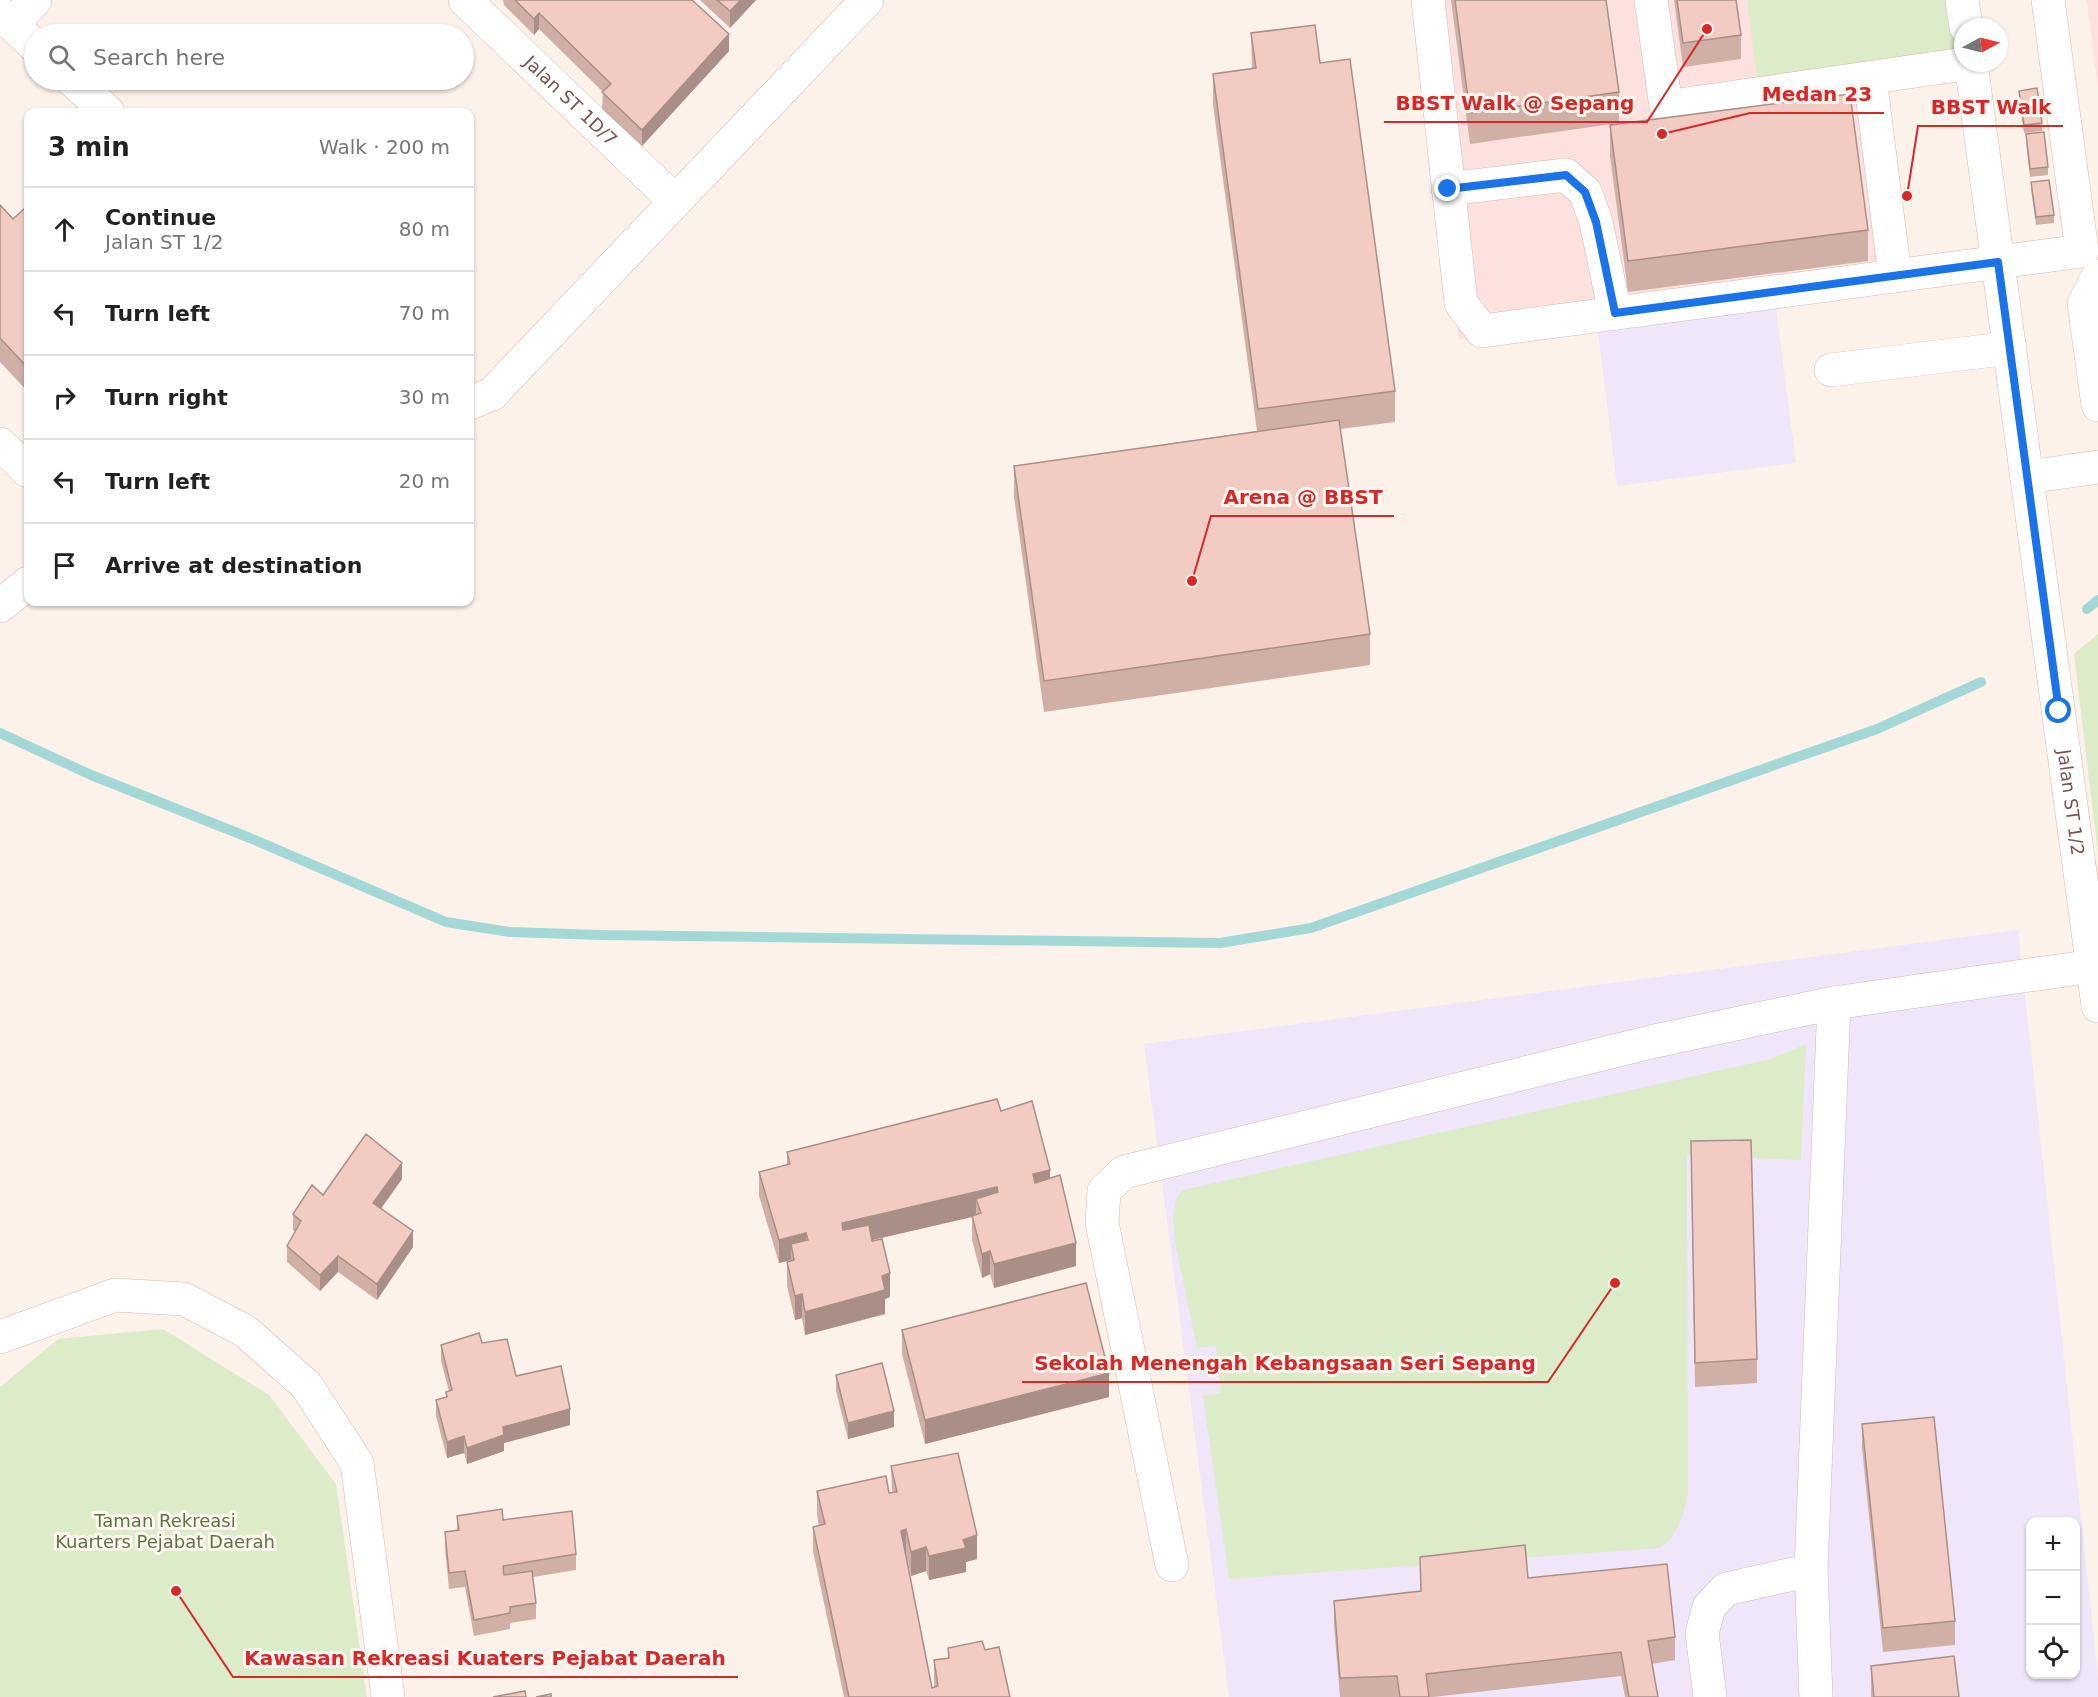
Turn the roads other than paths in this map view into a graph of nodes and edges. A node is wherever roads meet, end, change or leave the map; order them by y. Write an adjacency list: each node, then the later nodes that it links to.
1 (35, 0): 9 (street)
2 (465, 0): 16 (street, Jalan ST 1D/7)
3 (867, 0): 16 (street)
4 (1428, 0): 15 (street)
5 (1651, 0): 12 (street)
6 (1962, 0): 8 (street)
7 (2048, 0): 17 (street)
8 (1965, 18)
9 (16, 27)
10 (1954, 66): 12 (street)
11 (1972, 72): 17 (street, Jalan ST 1/2)
12 (1870, 78): 18 (street)
13 (83, 90): 14 (street)
14 (104, 108)
15 (1448, 189): 20 (street); 20 (street)
16 (675, 201): 23 (street)
17 (1998, 262): 18 (street); 21 (street, Jalan ST 1/2)
18 (1895, 276): 20 (street)
19 (2098, 276): 24 (street)
20 (1615, 313)
21 (2010, 348): 22 (street); 26 (street, Jalan ST 1/2)
22 (1831, 370)
23 (474, 402)
24 (2098, 405)
25 (2098, 467): 26 (street)
26 (2027, 477): 29 (street, Jalan ST 1/2)
27 (24, 586): 28 (street)
28 (0, 606)
29 (2093, 966): 30 (street); 31 (street, Jalan ST 1/2)
30 (1834, 1003): 33 (street); 34 (street)
31 (2098, 1006)
32 (1, 1333): 35 (street)
33 (1173, 1565)
34 (1810, 1570): 36 (street); 37 (street)
35 (388, 1697)
36 (1710, 1697)
37 (1816, 1697)

